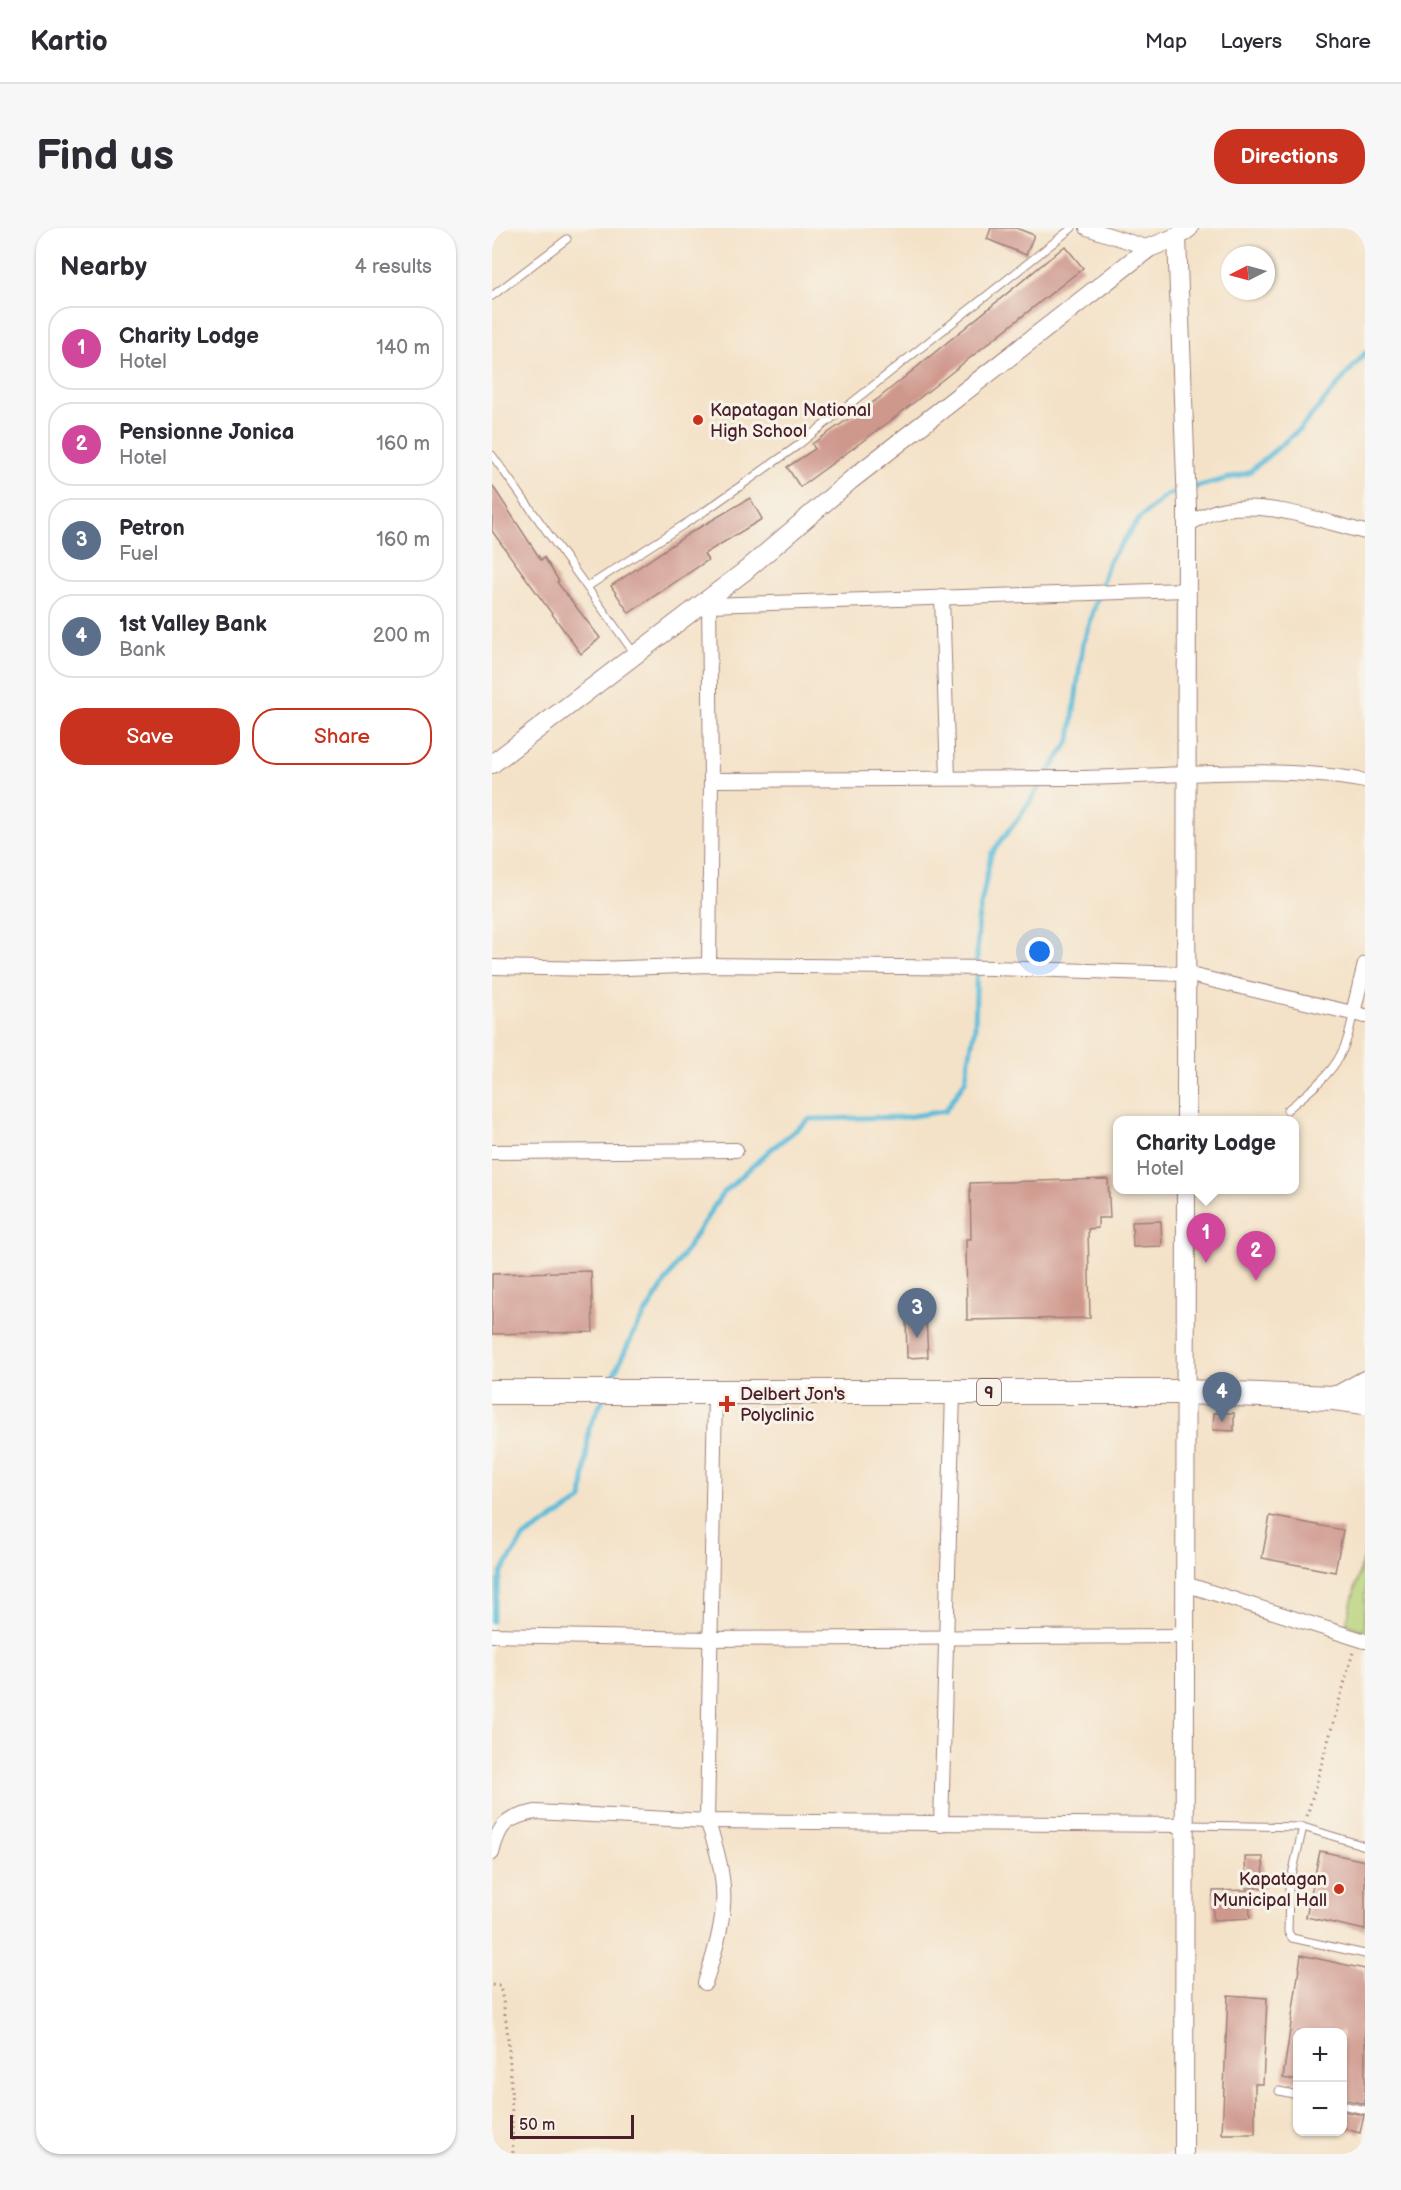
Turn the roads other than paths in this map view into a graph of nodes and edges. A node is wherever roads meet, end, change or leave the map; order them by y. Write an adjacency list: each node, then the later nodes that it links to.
1 (1072, 228): 10 (lane)
2 (1087, 228): 5 (street)
3 (1181, 231): 5 (street); 8 (street)
4 (567, 239): 6 (lane)
5 (1149, 248): 13 (street)
6 (492, 296)
7 (492, 455): 10 (lane)
8 (1187, 516): 9 (street); 11 (street)
9 (1365, 532)
10 (587, 587): 14 (lane)
11 (1186, 590): 12 (street); 16 (street)
12 (942, 597): 13 (street); 17 (street)
13 (709, 601): 14 (street); 18 (street)
14 (635, 655): 15 (street)
15 (492, 764)
16 (1186, 773): 17 (street); 19 (street); 23 (street)
17 (948, 778): 18 (street)
18 (711, 780): 21 (street)
19 (1365, 781)
20 (1365, 964): 24 (street)
21 (709, 965): 22 (street); 23 (street)
22 (492, 967)
23 (1186, 974): 24 (street); 26 (street)
24 (1359, 1015): 25 (lane)
25 (1287, 1110)
26 (1186, 1116)
27 (736, 1150): 28 (street)
28 (492, 1152)
29 (1186, 1194): 33 (street)
30 (1365, 1381): 35 (main road)
31 (492, 1392): 34 (highway, 9)
32 (953, 1392): 33 (highway, 9); 34 (highway, 9); 40 (street)
33 (1185, 1392): 35 (highway, 9); 37 (street)
34 (716, 1393): 41 (street)
35 (1334, 1398): 36 (highway, 9)
36 (1365, 1402)
37 (1185, 1584): 39 (street); 42 (street)
38 (495, 1635): 41 (street)
39 (1185, 1636): 40 (street); 45 (street)
40 (946, 1637): 41 (street); 44 (street)
41 (709, 1639): 43 (street)
42 (1361, 1640)
43 (707, 1821): 44 (street); 48 (street); 50 (street)
44 (941, 1825): 45 (street)
45 (1185, 1825): 46 (lane); 55 (street)
46 (1303, 1827): 47 (lane); 49 (lane)
47 (1365, 1846)
48 (492, 1853)
49 (1365, 1954)
50 (705, 1983)
51 (1279, 2091): 52 (lane)
52 (1293, 2094)
53 (1347, 2106): 54 (lane)
54 (1365, 2110)
55 (1184, 2154)

